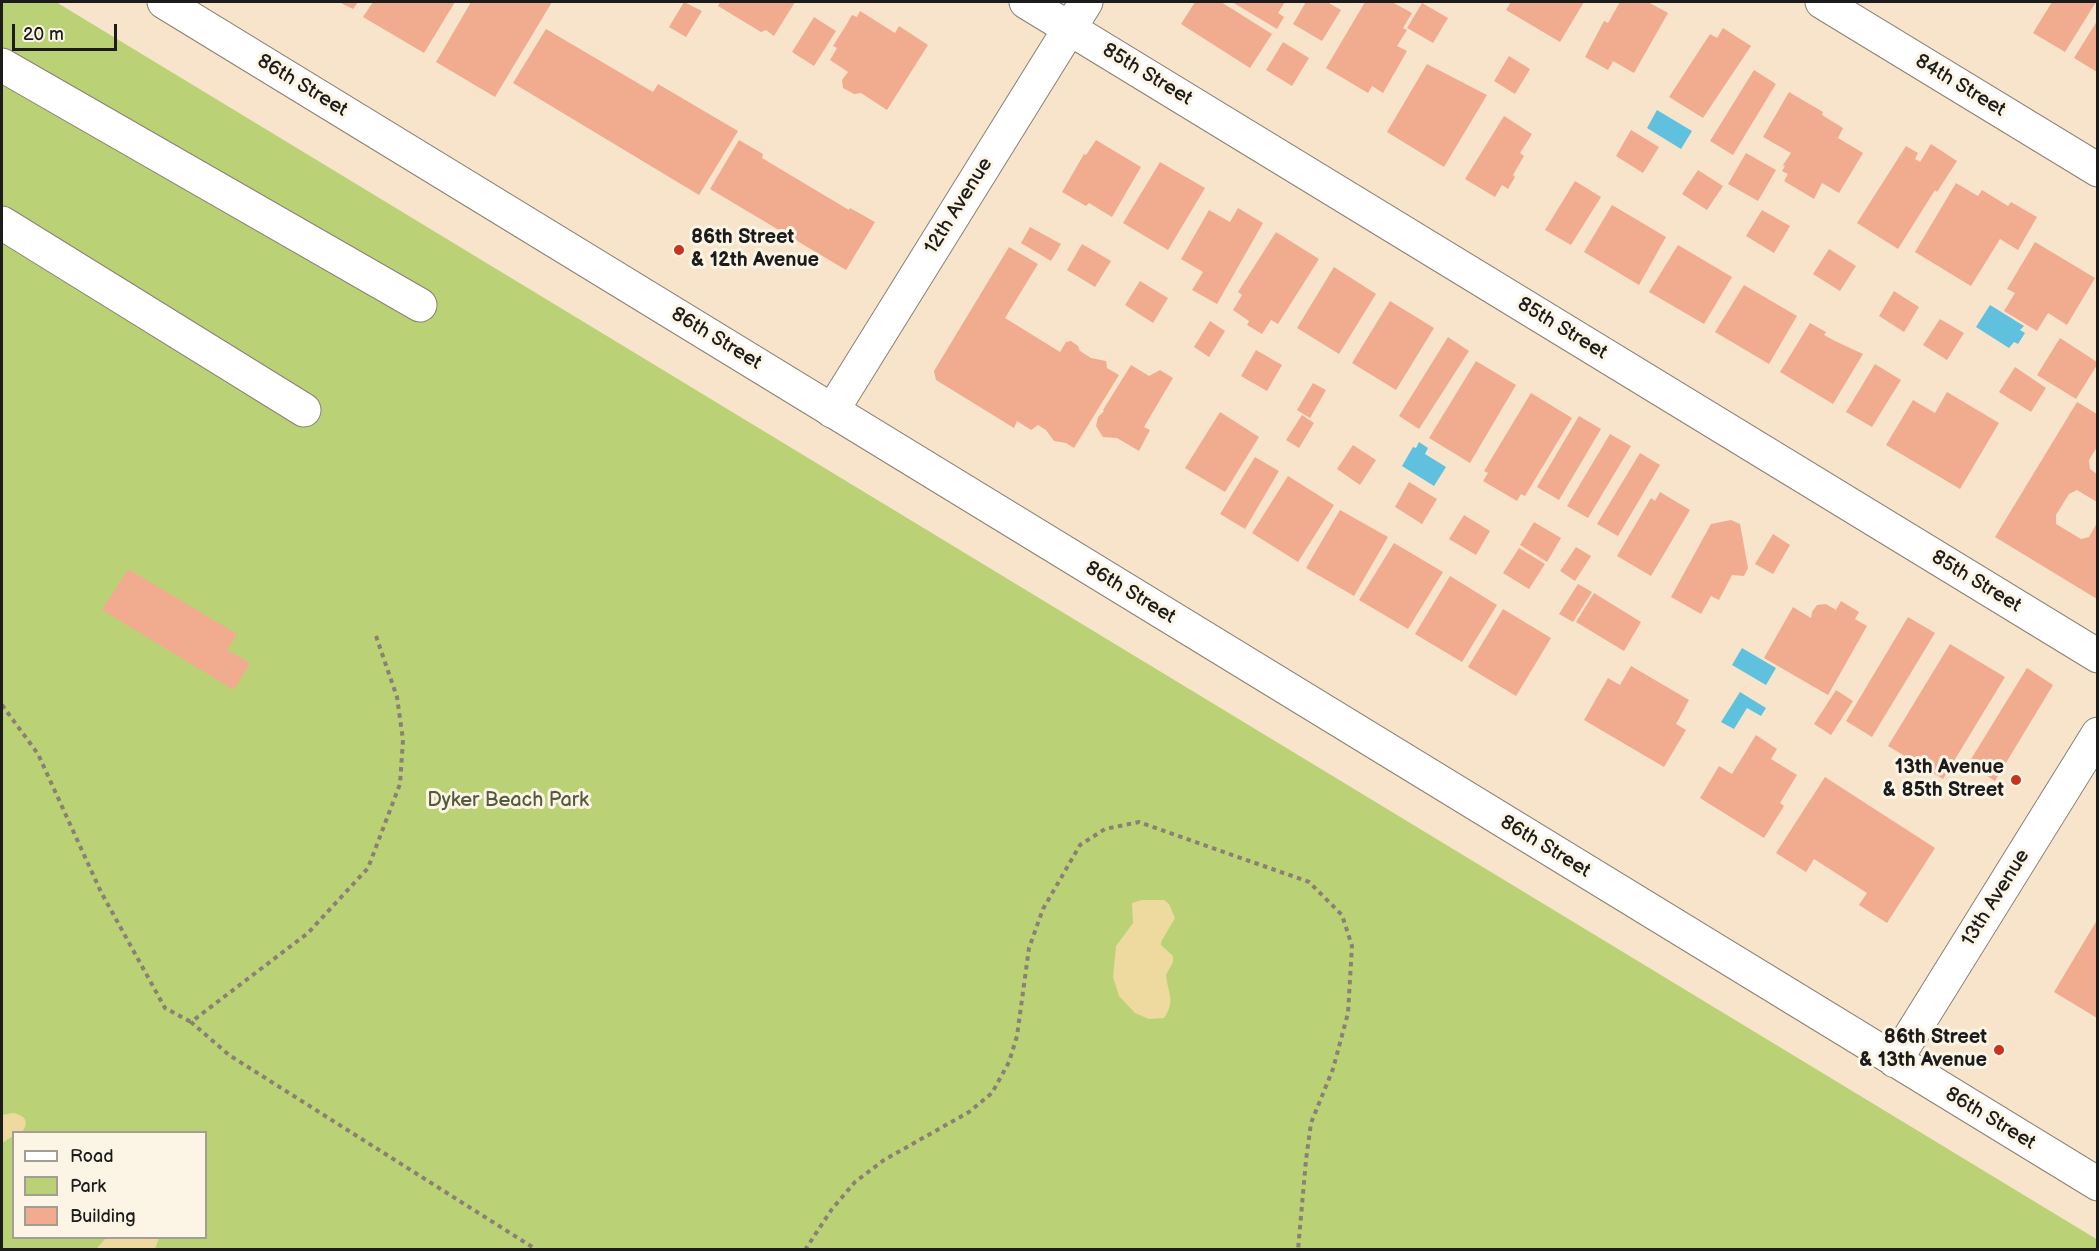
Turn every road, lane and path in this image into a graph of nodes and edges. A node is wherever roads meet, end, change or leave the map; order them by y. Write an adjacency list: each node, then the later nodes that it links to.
1 (164, 2): 10 (main road, 86th Street)
2 (1026, 2): 4 (main road, 85th Street)
3 (1822, 2): 6 (main road, 84th Street)
4 (1078, 15): 10 (main road, 12th Avenue); 12 (main road, 85th Street)
5 (2, 65): 8 (main road)
6 (2097, 170)
7 (2, 223): 9 (main road)
8 (420, 305)
9 (304, 410)
10 (832, 411): 16 (main road, 86th Street)
11 (376, 636): 15 (path)
12 (2097, 656)
13 (2, 705): 15 (path)
14 (2097, 734): 16 (main road, 13th Avenue)
15 (191, 1022): 18 (path)
16 (1895, 1062): 17 (main road, 86th Street)
17 (2097, 1184)
18 (537, 1250)
19 (805, 1250): 20 (path)
20 (1298, 1250)

